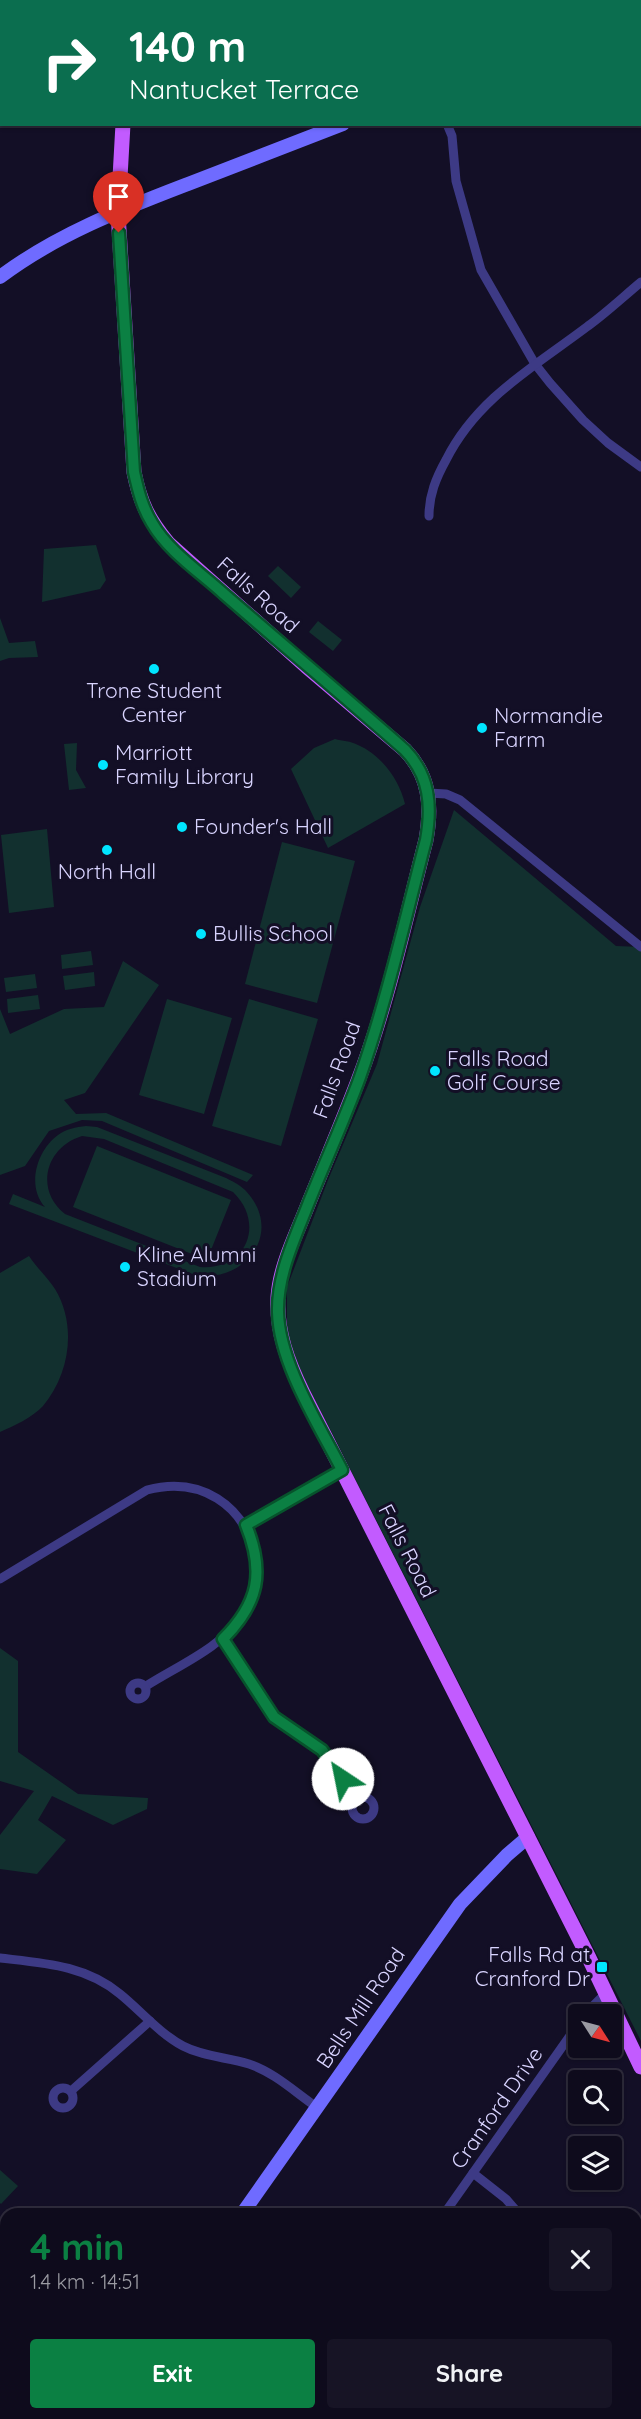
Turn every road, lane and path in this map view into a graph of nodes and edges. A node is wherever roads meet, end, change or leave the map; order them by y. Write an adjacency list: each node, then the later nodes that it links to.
1 (123, 126): 4 (main road, Falls Road)
2 (338, 126): 4 (street)
3 (448, 126): 7 (street)
4 (118, 213): 5 (street); 10 (main road, Falls Road)
5 (0, 277)
6 (641, 282): 7 (street)
7 (535, 364): 8 (street); 9 (street)
8 (641, 467)
9 (429, 516)
10 (429, 793): 11 (street); 12 (main road, Falls Road)
11 (641, 947)
12 (342, 1470): 13 (street); 18 (main road, Falls Road)
13 (246, 1525): 14 (street); 15 (street)
14 (0, 1579)
15 (223, 1639): 16 (street); 17 (street)
16 (146, 1686)
17 (356, 1800)
18 (528, 1837): 20 (main road, Falls Road); 26 (street, Bells Mill Road)
19 (0, 1958): 22 (street)
20 (606, 1994): 21 (street); 24 (main road, Falls Road)
21 (596, 2004)
22 (150, 2021): 25 (street); 26 (street)
23 (568, 2039): 27 (street, Cranford Drive)
24 (641, 2067)
25 (71, 2091)
26 (318, 2108): 28 (street, Bells Mill Road)
27 (473, 2173): 29 (street, Cranford Drive); 30 (street)
28 (246, 2208)
29 (448, 2208)
30 (514, 2208)

